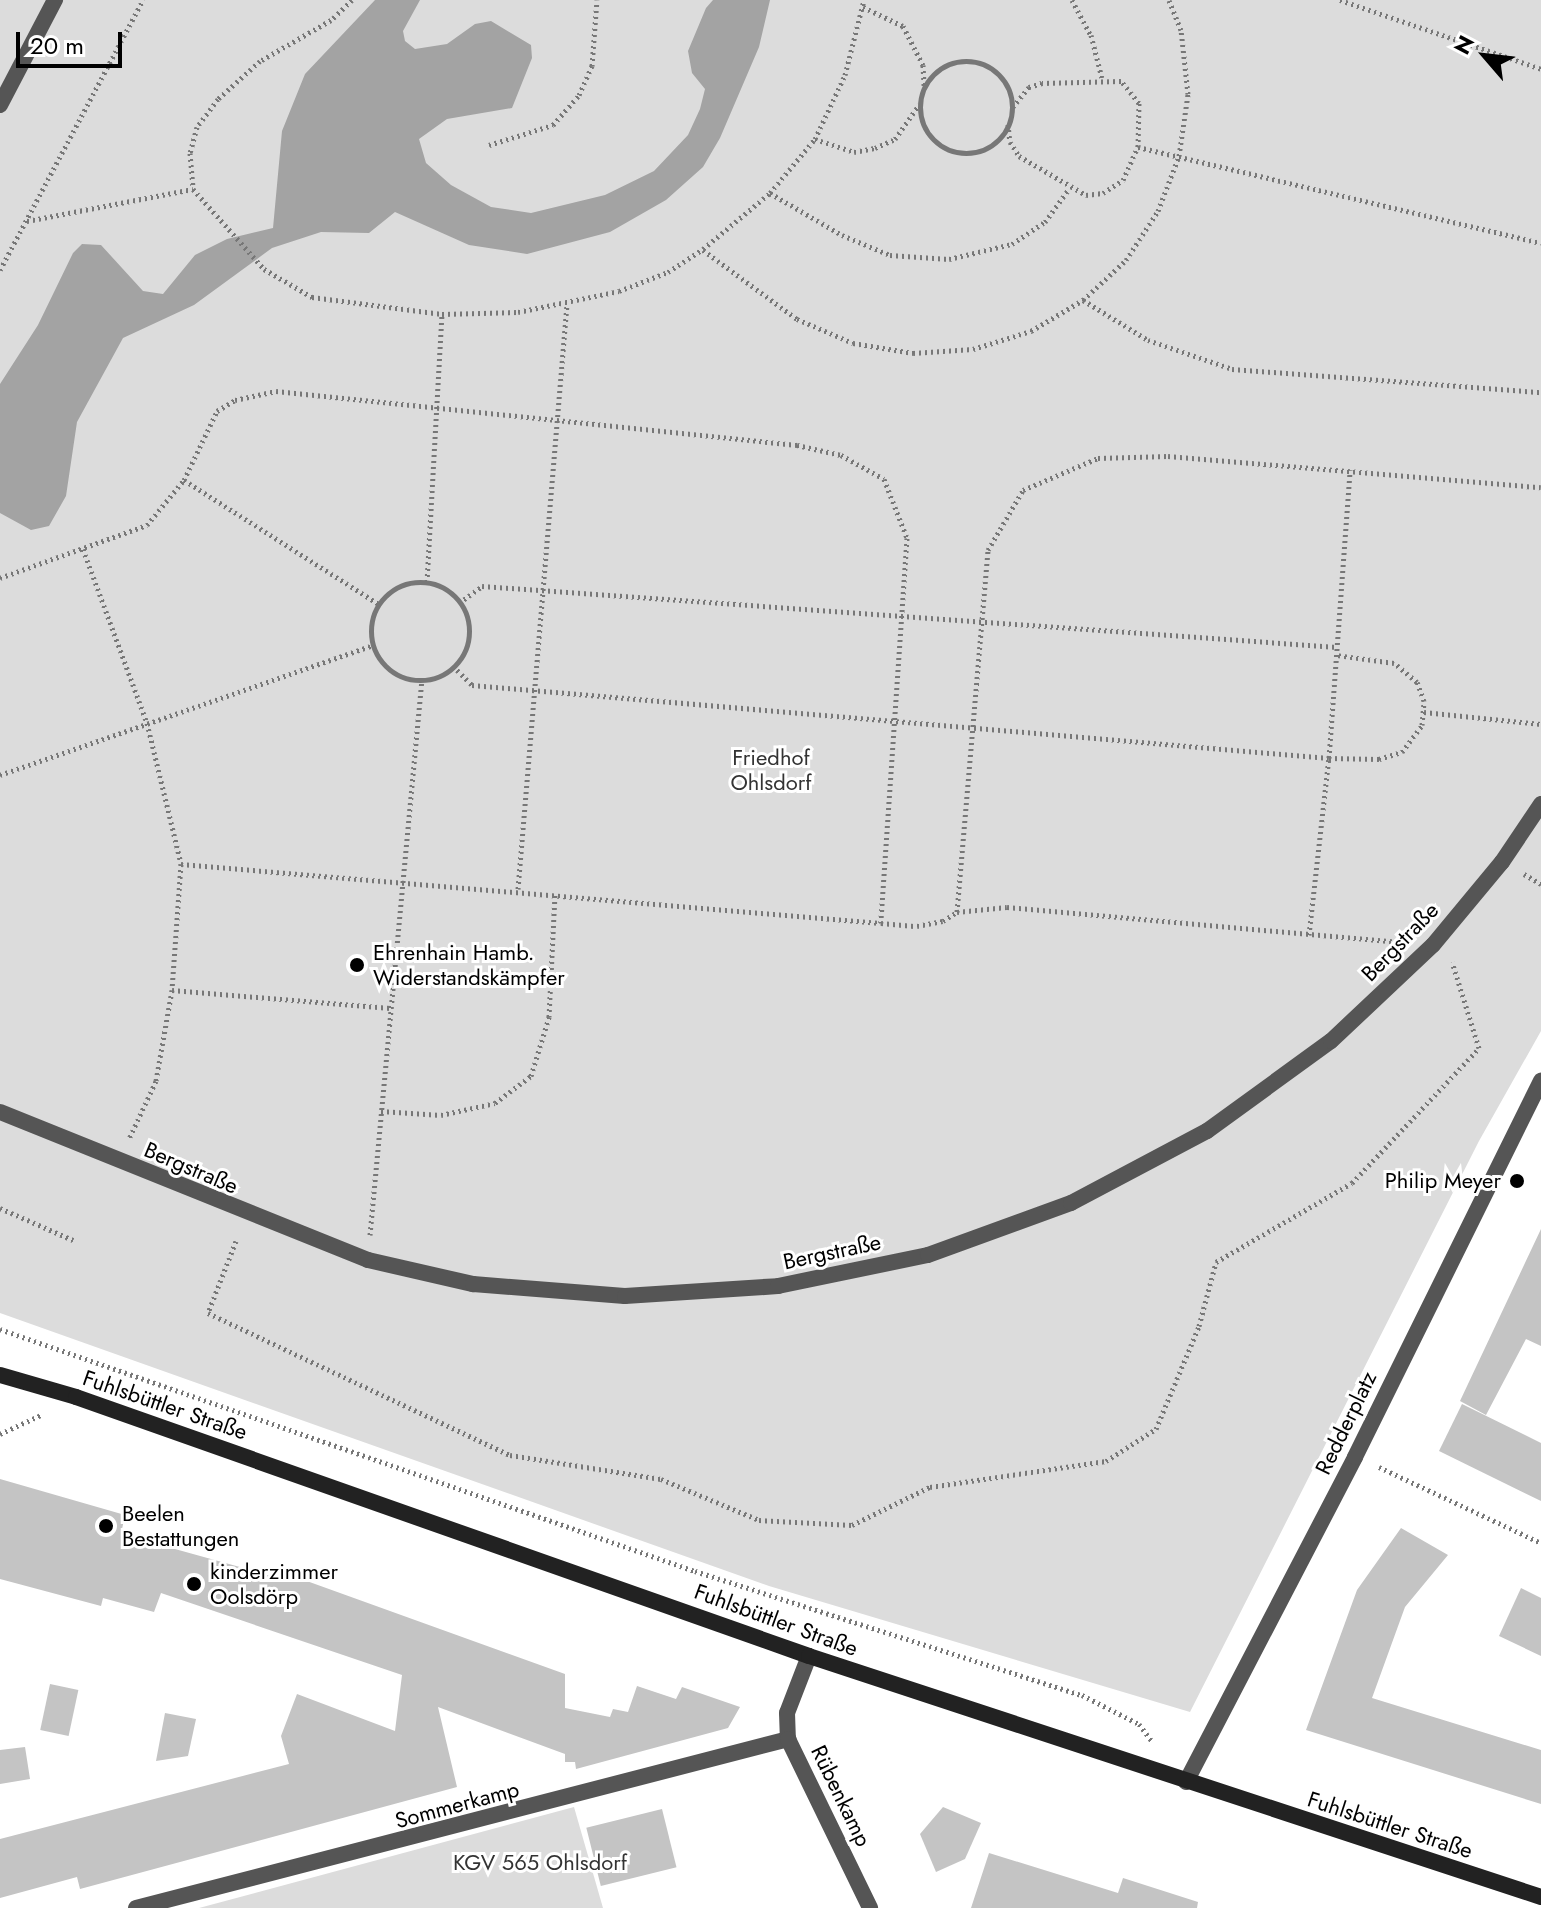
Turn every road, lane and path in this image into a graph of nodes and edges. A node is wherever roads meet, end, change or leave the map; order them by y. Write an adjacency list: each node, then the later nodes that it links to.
1 (55, 0): 13 (street)
2 (143, 0): 23 (path)
3 (352, 0): 20 (path)
4 (597, 0): 17 (path)
5 (1072, 0): 10 (path)
6 (1169, 0): 19 (path)
7 (1340, 0): 9 (path)
8 (863, 3): 11 (path); 16 (path)
9 (1541, 69)
10 (1102, 78): 14 (path); 18 (path)
11 (924, 87): 12 (path); 14 (path)
12 (920, 104): 15 (path); 16 (path)
13 (0, 105)
14 (1012, 108): 15 (path)
15 (1008, 124): 21 (path)
16 (815, 139): 22 (path)
17 (489, 145)
18 (1138, 147): 19 (path); 21 (path)
19 (1179, 156): 24 (path); 27 (path)
20 (193, 189): 23 (path); 29 (path)
21 (1069, 189): 22 (path)
22 (770, 193): 25 (path)
23 (26, 222): 26 (path)
24 (1541, 243)
25 (703, 249): 27 (path); 28 (path)
26 (0, 270)
27 (1083, 300): 30 (path)
28 (567, 304): 29 (path); 32 (path)
29 (442, 314): 31 (path)
30 (1541, 392)
31 (435, 405): 32 (path); 34 (path); 38 (path)
32 (557, 419): 39 (path); 42 (path)
33 (1350, 470): 35 (path); 43 (path); 45 (path)
34 (184, 480): 36 (path); 41 (path)
35 (1541, 487)
36 (83, 549): 37 (path); 52 (path)
37 (0, 578)
38 (427, 582): 40 (path); 41 (path)
39 (543, 589): 40 (path); 42 (path); 49 (path)
40 (459, 603): 47 (path)
41 (379, 604): 44 (path)
42 (905, 617): 43 (path); 51 (path)
43 (981, 621): 45 (path); 54 (path)
44 (373, 645): 48 (path); 52 (path)
45 (1337, 647): 46 (path)
46 (1336, 655): 50 (path); 55 (path)
47 (453, 666): 48 (path); 49 (path)
48 (422, 679): 59 (path)
49 (536, 690): 51 (path); 60 (path)
50 (1424, 712): 53 (path); 55 (path)
51 (896, 722): 54 (path); 63 (path)
52 (147, 723): 56 (path); 58 (path)
53 (1541, 724)
54 (971, 726): 55 (path); 62 (path)
55 (1329, 758): 64 (path)
56 (0, 775)
57 (1541, 804): 65 (street, Bergstraße)
58 (181, 864): 59 (path); 67 (path)
59 (401, 881): 60 (path); 68 (path)
60 (518, 889): 61 (path)
61 (555, 894): 63 (path); 70 (path)
62 (957, 912): 63 (path); 64 (path)
63 (881, 923)
64 (1309, 935): 65 (path)
65 (1433, 945): 76 (street, Bergstraße)
66 (1452, 962): 75 (path)
67 (172, 990): 68 (path); 72 (path)
68 (390, 1008): 70 (path)
69 (1541, 1080): 79 (street, Redderplatz)
70 (381, 1111): 76 (path)
71 (0, 1112): 72 (street, Bergstraße)
72 (118, 1161): 76 (street, Bergstraße)
73 (0, 1208): 74 (path)
74 (73, 1240)
75 (236, 1241)
76 (368, 1260)
77 (0, 1329): 82 (path)
78 (0, 1375): 81 (main road, Fuhlsbüttler Straße)
79 (1355, 1457): 80 (path); 84 (street, Redderplatz)
80 (1541, 1543)
81 (809, 1656): 83 (street, Rübenkamp); 84 (main road, Fuhlsbüttler Straße)
82 (1139, 1724)
83 (788, 1739): 86 (street, Sommerkamp); 87 (street, Rübenkamp)
84 (1186, 1782): 85 (main road, Fuhlsbüttler Straße)
85 (1541, 1897)
86 (136, 1908)
87 (870, 1908)

